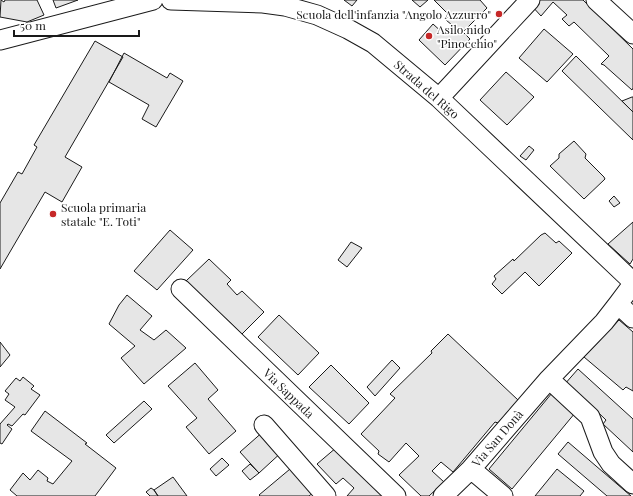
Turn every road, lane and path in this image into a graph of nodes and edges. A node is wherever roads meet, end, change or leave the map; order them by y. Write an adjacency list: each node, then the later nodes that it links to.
1 (153, 0): 6 (street)
2 (171, 0): 7 (street, Strada del Rigo)
3 (530, 0): 7 (street)
4 (596, 0): 5 (street)
5 (633, 34)
6 (0, 40)
7 (439, 98): 8 (street, Strada del Rigo)
8 (633, 283): 10 (street, Via San Donà)
9 (181, 289): 17 (street, Via Sappada)
10 (618, 304): 11 (street); 12 (street, Via San Donà)
11 (633, 318)
12 (549, 379): 14 (street, Via San Donà); 15 (street)
13 (264, 425): 16 (street)
14 (471, 469): 18 (street, Via San Donà); 19 (street)
15 (633, 484)
16 (326, 496)
17 (396, 496)
18 (443, 496)
19 (503, 496)

